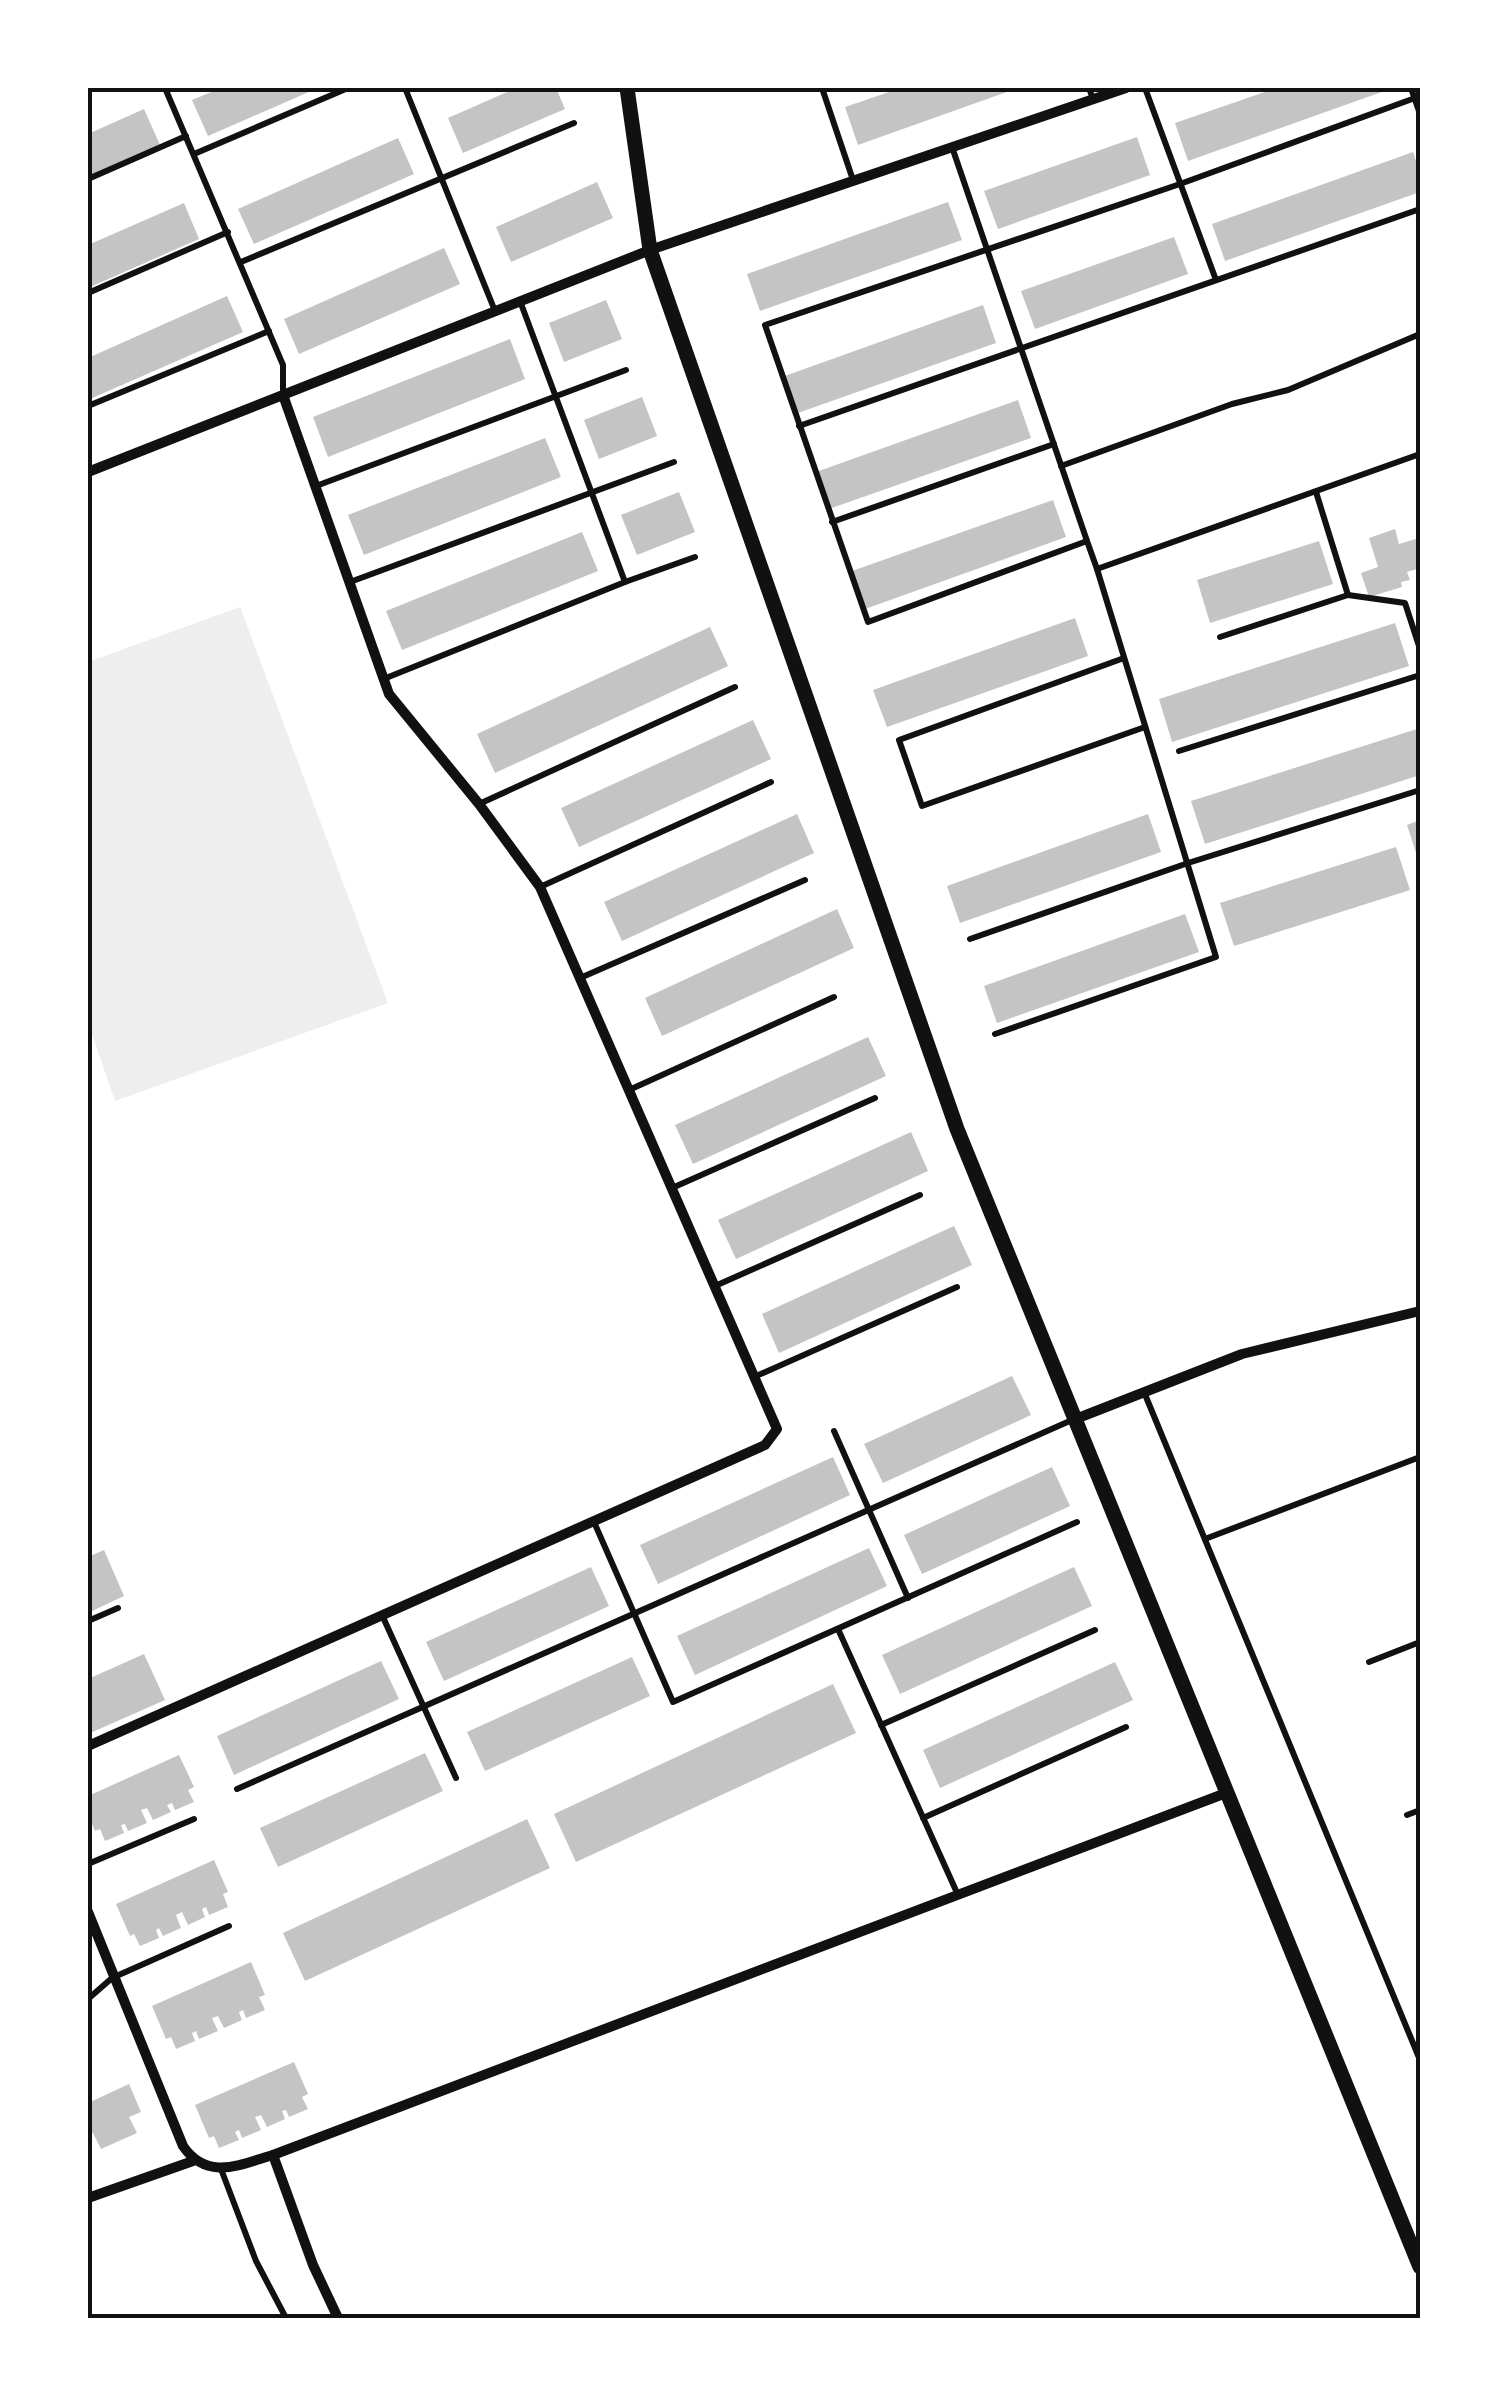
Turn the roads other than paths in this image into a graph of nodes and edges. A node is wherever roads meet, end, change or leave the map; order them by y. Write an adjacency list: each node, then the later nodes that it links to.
1 (165, 88): 13 (lane)
2 (348, 88): 15 (lane)
3 (405, 88): 16 (lane)
4 (628, 88): 22 (street)
5 (822, 88): 18 (lane)
6 (1126, 88): 9 (street)
7 (1145, 88): 19 (lane)
8 (1412, 88): 10 (lane)
9 (1091, 93): 14 (street)
10 (1415, 98): 11 (lane); 19 (lane)
11 (1420, 114)
12 (574, 123): 16 (lane)
13 (186, 136): 15 (lane); 17 (lane)
14 (952, 147): 18 (street); 23 (lane)
15 (194, 154): 21 (lane)
16 (441, 178): 24 (lane); 28 (lane)
17 (88, 179)
18 (853, 181): 22 (street)
19 (1180, 184): 23 (lane); 25 (lane)
20 (1420, 209): 25 (lane)
21 (228, 232): 24 (lane); 26 (lane)
22 (650, 250): 27 (street); 79 (street)
23 (988, 250): 31 (lane); 36 (lane)
24 (242, 262): 29 (lane)
25 (1216, 280): 31 (lane)
26 (88, 293)
27 (520, 301): 28 (street); 34 (lane)
28 (495, 311): 33 (street)
29 (268, 330): 33 (lane); 35 (lane)
30 (1420, 334): 40 (lane)
31 (1021, 348): 36 (lane); 37 (lane)
32 (626, 370): 34 (lane)
33 (283, 395): 41 (street); 42 (street)
34 (556, 398): 42 (lane); 43 (lane)
35 (88, 406)
36 (798, 426): 45 (lane)
37 (1054, 444): 40 (lane); 45 (lane)
38 (1420, 454): 44 (lane)
39 (674, 462): 43 (lane)
40 (1062, 466): 46 (lane)
41 (88, 472)
42 (316, 486): 49 (street)
43 (591, 491): 49 (lane); 50 (lane)
44 (1316, 492): 48 (lane); 51 (lane)
45 (832, 522): 46 (lane)
46 (1087, 541): 48 (lane)
47 (695, 557): 50 (lane)
48 (1097, 569): 54 (lane)
49 (350, 582): 56 (street)
50 (625, 582): 56 (lane)
51 (1348, 595): 52 (lane); 53 (lane)
52 (1220, 637)
53 (1420, 650)
54 (1124, 658): 58 (lane); 58 (lane)
55 (1420, 675): 59 (lane)
56 (386, 678): 62 (street)
57 (735, 687): 62 (lane)
58 (1145, 726): 63 (lane)
59 (1178, 751)
60 (771, 782): 65 (lane)
61 (1420, 790): 63 (lane)
62 (479, 804): 65 (street)
63 (1188, 863): 66 (lane); 69 (lane)
64 (805, 880): 67 (lane)
65 (540, 887): 67 (street)
66 (970, 939)
67 (580, 978): 70 (street)
68 (834, 996): 70 (lane)
69 (995, 1034)
70 (629, 1090): 72 (street)
71 (876, 1098): 72 (lane)
72 (672, 1188): 74 (street)
73 (920, 1196): 74 (lane)
74 (715, 1286): 77 (street)
75 (956, 1288): 77 (lane)
76 (1420, 1311): 78 (street)
77 (754, 1377): 83 (street)
78 (1144, 1392): 79 (street); 85 (lane)
79 (1073, 1420): 82 (lane); 101 (street)
80 (834, 1431): 82 (lane)
81 (1420, 1456): 85 (lane)
82 (868, 1510): 86 (lane); 88 (lane)
83 (593, 1521): 88 (lane); 89 (street)
84 (1077, 1522): 86 (lane)
85 (1206, 1539): 112 (lane)
86 (908, 1598): 91 (lane)
87 (118, 1608): 90 (lane)
88 (635, 1613): 91 (lane); 95 (lane)
89 (382, 1615): 95 (lane); 98 (street)
90 (88, 1621)
91 (838, 1628): 96 (lane)
92 (1095, 1630): 96 (lane)
93 (1420, 1642): 94 (lane)
94 (1369, 1662)
95 (424, 1706): 99 (lane); 100 (lane)
96 (881, 1725): 104 (lane)
97 (1126, 1727): 104 (lane)
98 (88, 1746)
99 (456, 1778)
100 (238, 1789)
101 (1226, 1793): 107 (street); 117 (street)
102 (1420, 1810): 103 (lane)
103 (1407, 1815)
104 (923, 1818): 107 (lane)
105 (194, 1819): 106 (lane)
106 (88, 1864)
107 (958, 1895): 113 (street)
108 (88, 1912): 110 (street)
109 (229, 1926): 110 (lane)
110 (112, 1978): 111 (lane); 114 (street)
111 (88, 1998)
112 (1420, 2060)
113 (274, 2155): 115 (street); 119 (street)
114 (193, 2161): 115 (street); 116 (street)
115 (221, 2170): 118 (lane)
116 (88, 2198)
117 (1420, 2267)
118 (286, 2318)
119 (338, 2318)

